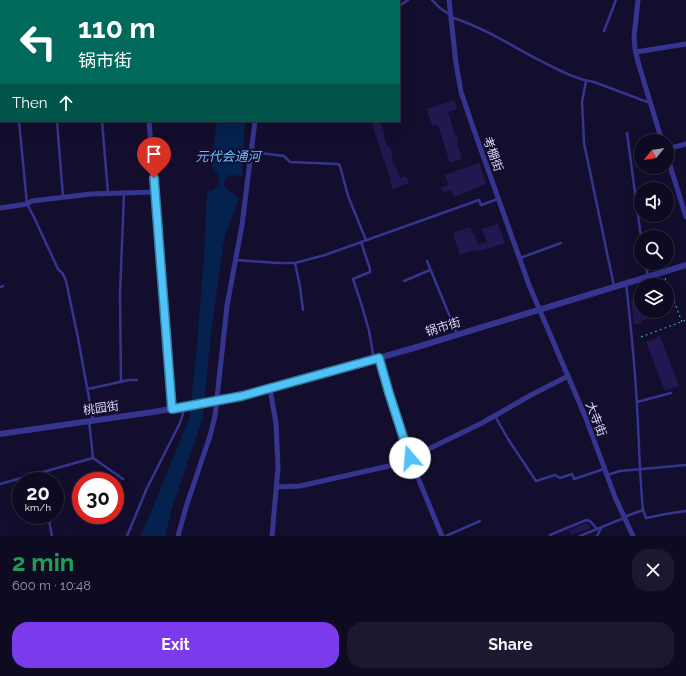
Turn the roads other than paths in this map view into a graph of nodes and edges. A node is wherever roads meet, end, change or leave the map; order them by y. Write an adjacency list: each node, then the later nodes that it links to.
1 (432, 0): 5 (lane)
2 (449, 0): 5 (street, 考棚街)
3 (616, 0): 6 (lane)
4 (638, 0): 8 (street)
5 (451, 16): 9 (lane); 26 (street, 考棚街)
6 (604, 30)
7 (686, 44): 8 (street)
8 (636, 52): 10 (street)
9 (586, 81): 10 (lane); 44 (lane)
10 (650, 103): 17 (street)
11 (19, 122): 27 (lane)
12 (57, 122): 25 (lane)
13 (102, 122): 23 (lane)
14 (149, 122): 22 (street)
15 (255, 122): 20 (street)
16 (627, 133): 30 (lane)
17 (660, 134)
18 (686, 144): 19 (street)
19 (674, 147)
20 (251, 152): 31 (lane); 35 (street)
21 (673, 174): 29 (street)
22 (155, 192): 24 (street); 59 (street)
23 (108, 193): 24 (street); 25 (street)
24 (124, 193): 51 (lane)
25 (63, 197): 27 (street)
26 (498, 199): 31 (lane); 34 (street, 考棚街)
27 (27, 204): 28 (street); 52 (lane)
28 (0, 208)
29 (686, 217)
30 (640, 230)
31 (366, 240): 32 (lane)
32 (361, 242): 37 (lane); 48 (lane)
33 (561, 243): 34 (lane)
34 (520, 258): 46 (street, 考棚街)
35 (235, 260): 37 (lane); 55 (street)
36 (427, 261): 39 (lane)
37 (295, 263): 45 (lane)
38 (686, 265): 41 (street, 锅市街)
39 (430, 270): 42 (lane); 47 (lane)
40 (647, 270): 41 (lane)
41 (648, 276): 43 (street, 锅市街)
42 (404, 281)
43 (626, 283): 44 (street, 锅市街); 56 (lane)
44 (614, 287): 46 (street, 锅市街)
45 (304, 310)
46 (540, 310): 47 (street, 锅市街); 49 (street, 大寺街)
47 (457, 335): 48 (street, 锅市街)
48 (377, 358): 53 (street, 锅市街); 64 (street)
49 (568, 376): 60 (street); 66 (street, 大寺街)
50 (137, 380): 51 (lane)
51 (121, 382): 52 (lane)
52 (88, 389): 61 (lane)
53 (270, 389): 55 (street, 锅市街); 73 (street)
54 (671, 393): 56 (lane)
55 (217, 401): 57 (street, 锅市街); 83 (street)
56 (637, 402): 67 (lane)
57 (204, 403): 58 (street, 桃园街)
58 (186, 406): 59 (street, 桃园街); 82 (lane)
59 (172, 409): 61 (street, 桃园街)
60 (495, 415): 64 (street); 66 (lane)
61 (91, 421): 62 (street, 桃园街); 63 (lane)
62 (0, 434)
63 (93, 458): 68 (lane); 69 (lane)
64 (411, 459): 73 (street); 85 (street)
65 (686, 465): 67 (lane)
66 (604, 468): 70 (street, 大寺街)
67 (641, 469): 70 (lane); 74 (lane)
68 (39, 472)
69 (113, 472)
70 (607, 475): 76 (street, 大寺街)
71 (12, 480): 72 (lane)
72 (0, 484)
73 (277, 487): 84 (street)
74 (644, 510): 75 (lane); 76 (lane)
75 (686, 511)
76 (625, 517): 79 (lane); 89 (street, 大寺街)
77 (480, 521): 86 (lane)
78 (50, 524): 81 (lane)
79 (599, 528): 80 (lane); 87 (lane); 88 (lane)
80 (550, 535)
81 (52, 536)
82 (127, 536)
83 (178, 536)
84 (272, 536)
85 (442, 536)
86 (446, 536)
87 (580, 536)
88 (597, 536)
89 (633, 536)

